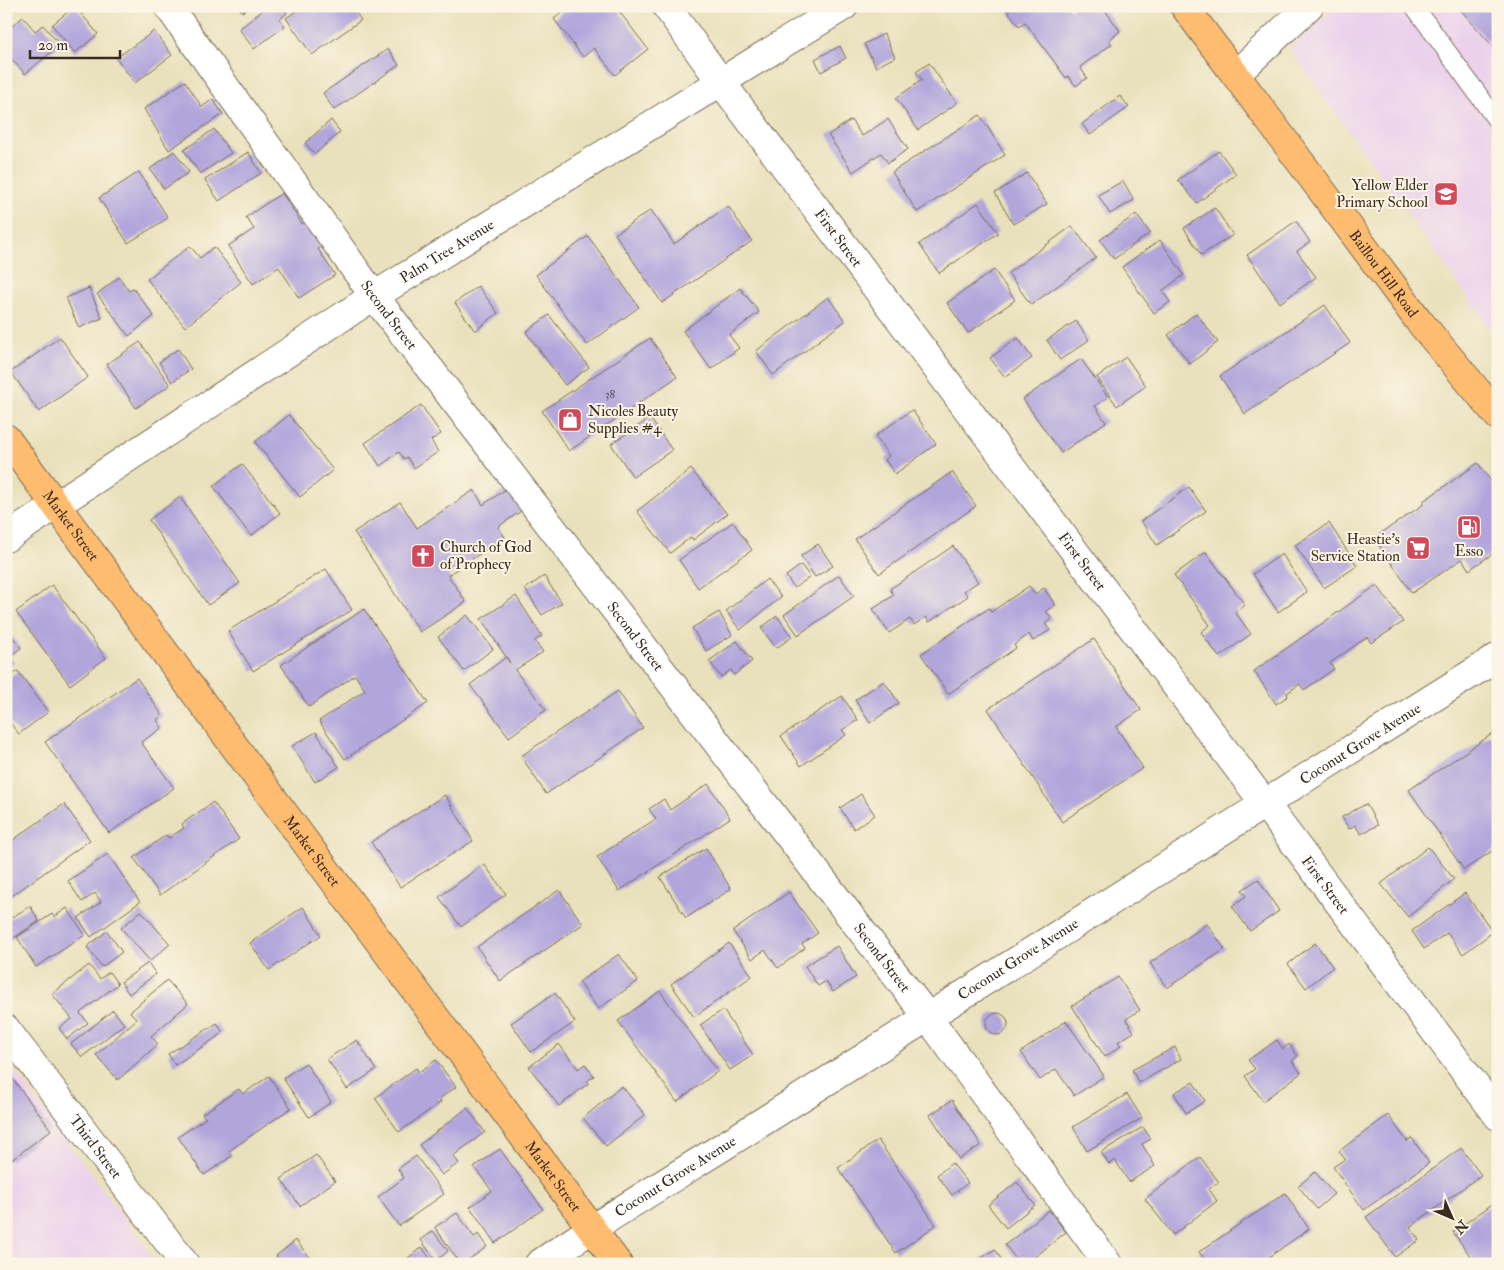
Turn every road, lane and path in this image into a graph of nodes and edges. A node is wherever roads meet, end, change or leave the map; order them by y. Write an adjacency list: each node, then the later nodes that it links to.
1 (168, 6): 10 (street, Second Street)
2 (666, 6): 8 (street, First Street)
3 (844, 6): 8 (street, Palm Tree Avenue)
4 (1184, 6): 7 (main road, Baillou Hill Road)
5 (1309, 6): 7 (street)
6 (1414, 6): 9 (lane)
7 (1236, 74): 11 (main road, Baillou Hill Road)
8 (721, 82): 10 (street, Palm Tree Avenue); 16 (street, First Street)
9 (1498, 122)
10 (374, 296): 13 (street, Palm Tree Avenue); 17 (street, Second Street)
11 (1498, 416)
12 (6, 438): 13 (main road, Market Street)
13 (57, 505): 14 (street, Palm Tree Avenue); 20 (main road, Market Street)
14 (6, 538)
15 (1498, 657): 16 (street, Coconut Grove Avenue)
16 (1265, 804): 17 (street, Coconut Grove Avenue); 19 (street, First Street)
17 (927, 1016): 20 (street, Coconut Grove Avenue); 24 (street, Second Street)
18 (6, 1028): 21 (street, Third Street)
19 (1498, 1116)
20 (592, 1228): 22 (street, Coconut Grove Avenue); 23 (main road, Market Street)
21 (185, 1264)
22 (539, 1264)
23 (618, 1264)
24 (1108, 1264)

